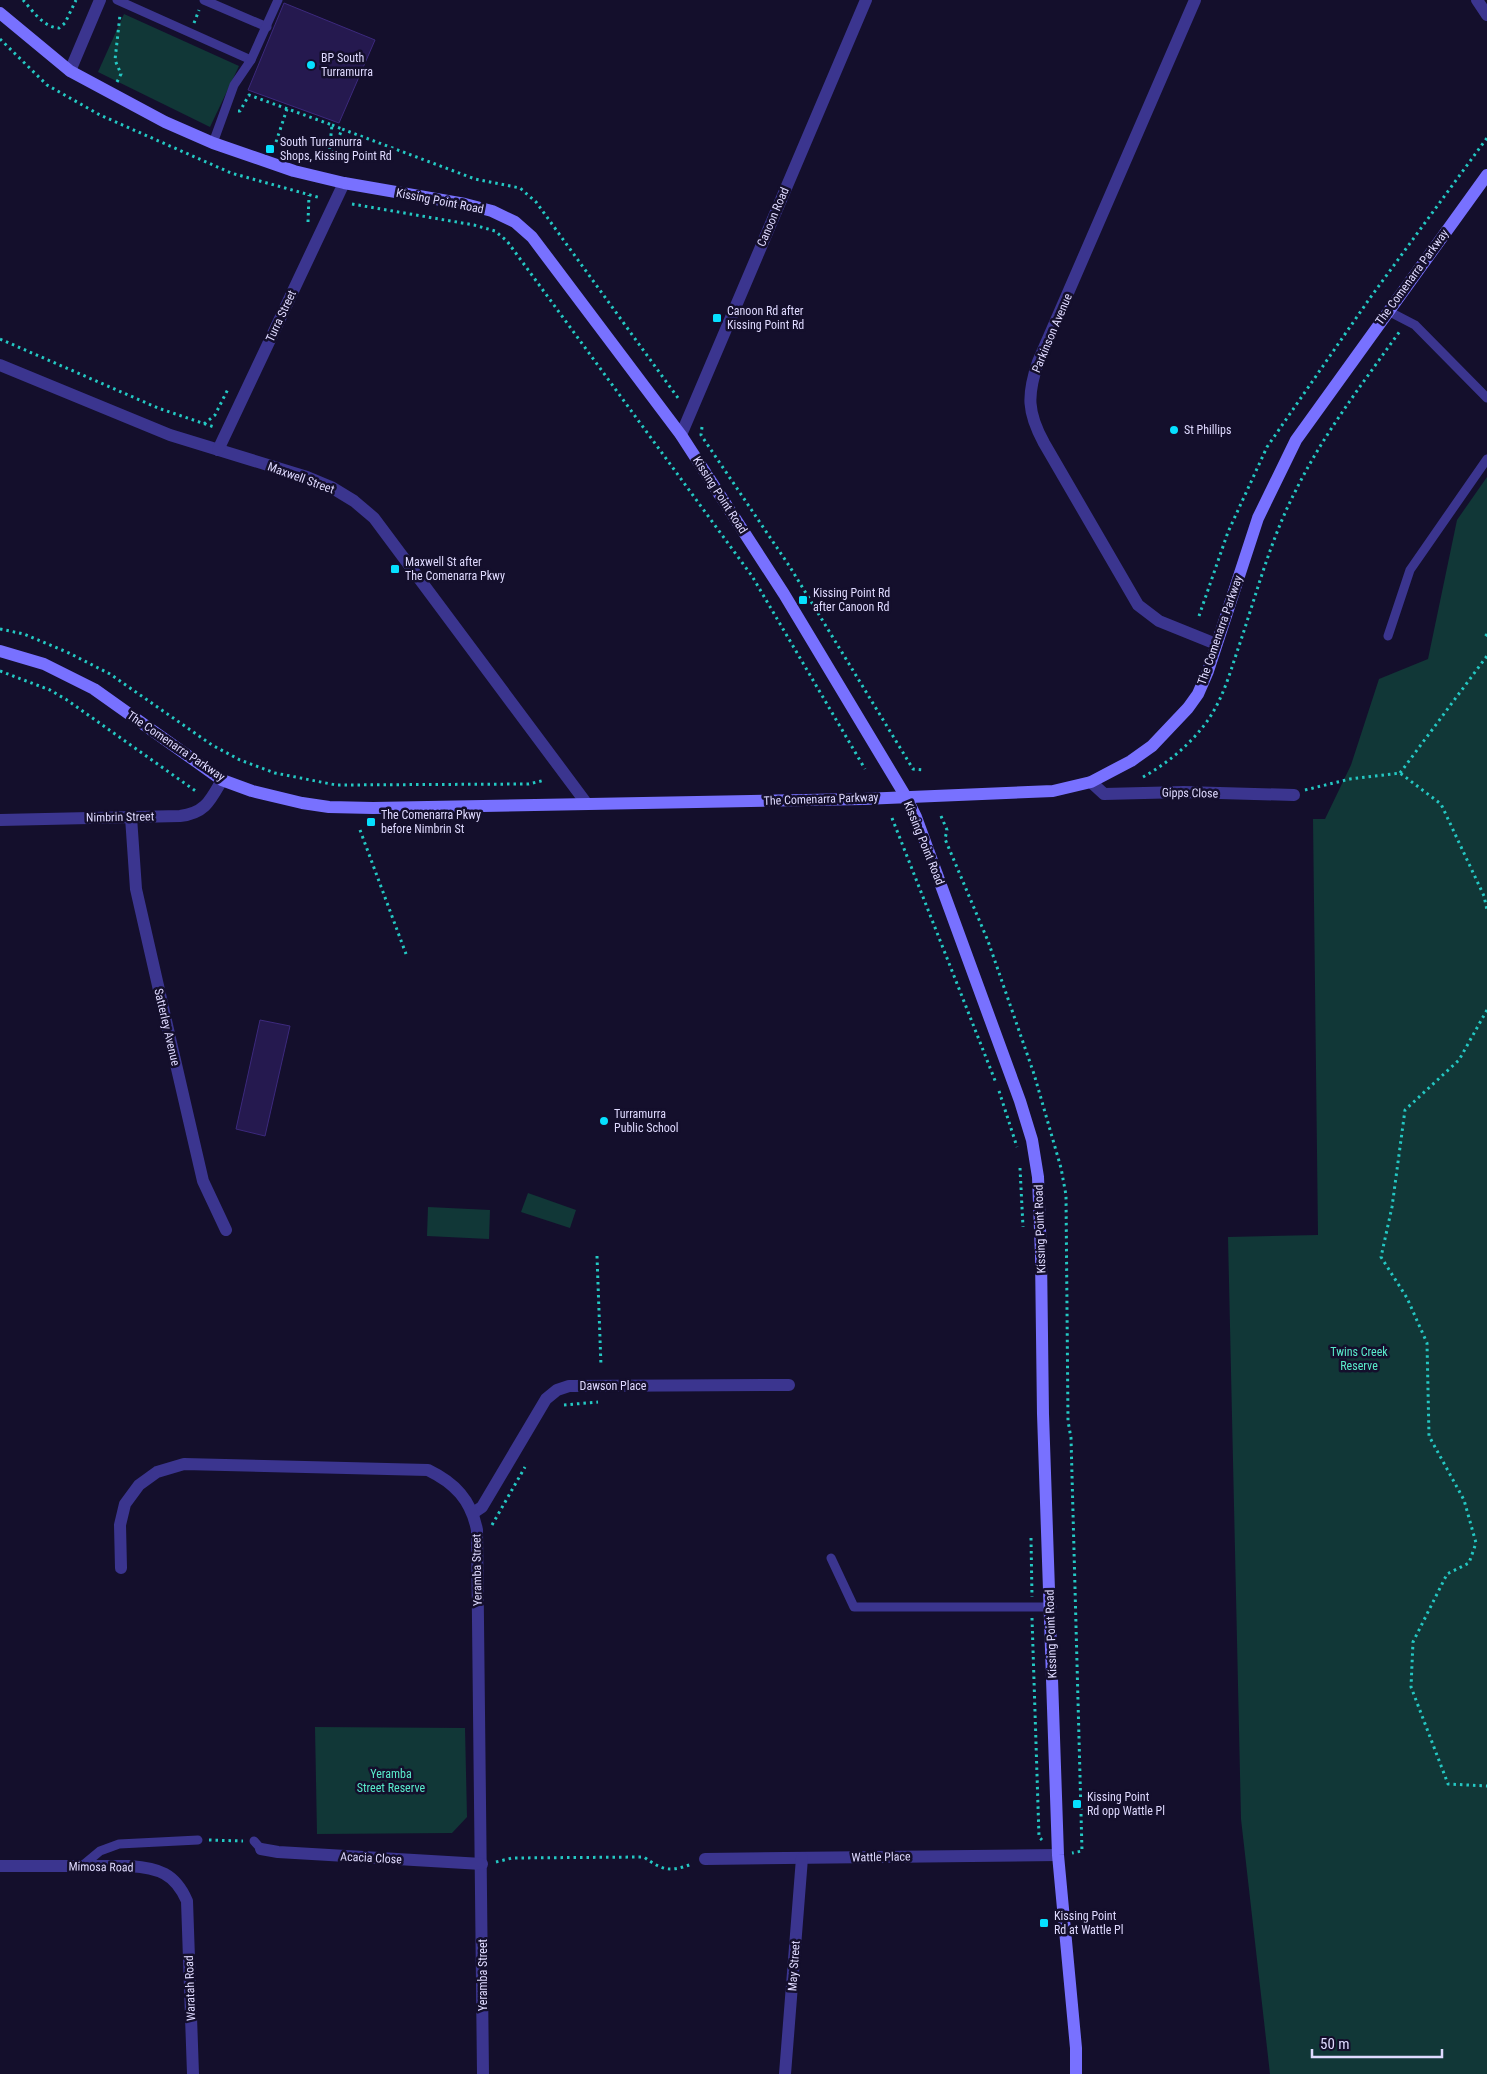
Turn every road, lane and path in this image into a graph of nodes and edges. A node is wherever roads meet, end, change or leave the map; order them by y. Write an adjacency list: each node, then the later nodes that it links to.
1 (23, 0): 2 (path)
2 (76, 0)
3 (100, 0): 15 (street)
4 (117, 0): 14 (lane)
5 (204, 0): 13 (lane)
6 (278, 0): 13 (lane)
7 (866, 0): 34 (street, Canoon Road)
8 (1195, 0): 41 (street, Parkinson Avenue)
9 (1477, 0): 12 (street)
10 (121, 10): 16 (path)
11 (0, 13): 15 (main road, Kissing Point Road)
12 (1487, 15)
13 (267, 27): 14 (lane)
14 (251, 60): 24 (lane)
15 (70, 71): 24 (main road, Kissing Point Road)
16 (116, 84)
17 (287, 109): 23 (path)
18 (103, 110): 19 (path)
19 (100, 115)
20 (332, 125): 21 (path)
21 (342, 129)
22 (1487, 138): 38 (path)
23 (276, 142)
24 (212, 143): 26 (main road, Kissing Point Road)
25 (1487, 174): 28 (main road, The Comenarra Parkway)
26 (344, 183): 34 (main road, Kissing Point Road); 36 (street, Turra Street)
27 (352, 204): 45 (path)
28 (1388, 311): 29 (lane); 41 (main road, The Comenarra Parkway)
29 (1407, 321): 32 (lane); 51 (path)
30 (0, 338): 33 (path)
31 (0, 365): 36 (street, Maxwell Street)
32 (1487, 398)
33 (214, 427)
34 (681, 435): 54 (main road, Kissing Point Road)
35 (700, 435): 46 (path)
36 (218, 450): 55 (street, Maxwell Street)
37 (1487, 459): 40 (lane)
38 (1199, 616)
39 (0, 629): 49 (path)
40 (1388, 636)
41 (1216, 644): 50 (main road, The Comenarra Parkway)
42 (0, 651): 48 (main road, The Comenarra Parkway)
43 (1487, 656): 47 (path)
44 (0, 671): 52 (path)
45 (864, 769)
46 (924, 770)
47 (1400, 773): 53 (path); 60 (path)
48 (222, 780): 55 (main road, The Comenarra Parkway); 56 (street, Nimbrin Street)
49 (545, 780)
50 (1091, 782): 51 (street, Gipps Close); 54 (main road, The Comenarra Parkway)
51 (1125, 792): 53 (street, Gipps Close)
52 (198, 793)
53 (1294, 795)
54 (906, 797): 55 (main road, The Comenarra Parkway); 79 (main road, Kissing Point Road)
55 (587, 804)
56 (131, 817): 58 (street, Nimbrin Street); 65 (street, Satterley Avenue)
57 (892, 818): 63 (path)
58 (0, 820)
59 (360, 830): 61 (path)
60 (1487, 910)
61 (406, 954)
62 (1487, 1010): 80 (path)
63 (1019, 1155)
64 (1020, 1165): 66 (path)
65 (226, 1230)
66 (1024, 1233)
67 (597, 1256): 68 (path)
68 (601, 1366)
69 (789, 1385): 73 (street, Dawson Place)
70 (600, 1402): 71 (path)
71 (558, 1408)
72 (525, 1466): 74 (path)
73 (473, 1513): 77 (street, Yeramba Street); 86 (street, Yeramba Street)
74 (492, 1525)
75 (1031, 1537): 78 (path)
76 (831, 1558): 78 (lane)
77 (121, 1568)
78 (1032, 1607): 79 (lane); 83 (path)
79 (1051, 1607): 83 (main road, Kissing Point Road)
80 (1487, 1786)
81 (198, 1840): 82 (path); 88 (lane)
82 (257, 1845): 86 (street, Acacia Close)
83 (1058, 1855): 84 (street, Wattle Place); 93 (main road, Kissing Point Road)
84 (802, 1858): 85 (street, Wattle Place); 92 (street, May Street)
85 (704, 1859): 86 (path)
86 (482, 1864): 91 (street, Yeramba Street)
87 (0, 1866): 88 (street, Mimosa Road)
88 (82, 1866): 89 (street, Mimosa Road)
89 (187, 1901): 90 (street, Waratah Road)
90 (193, 2074)
91 (483, 2074)
92 (786, 2074)
93 (1076, 2074)

